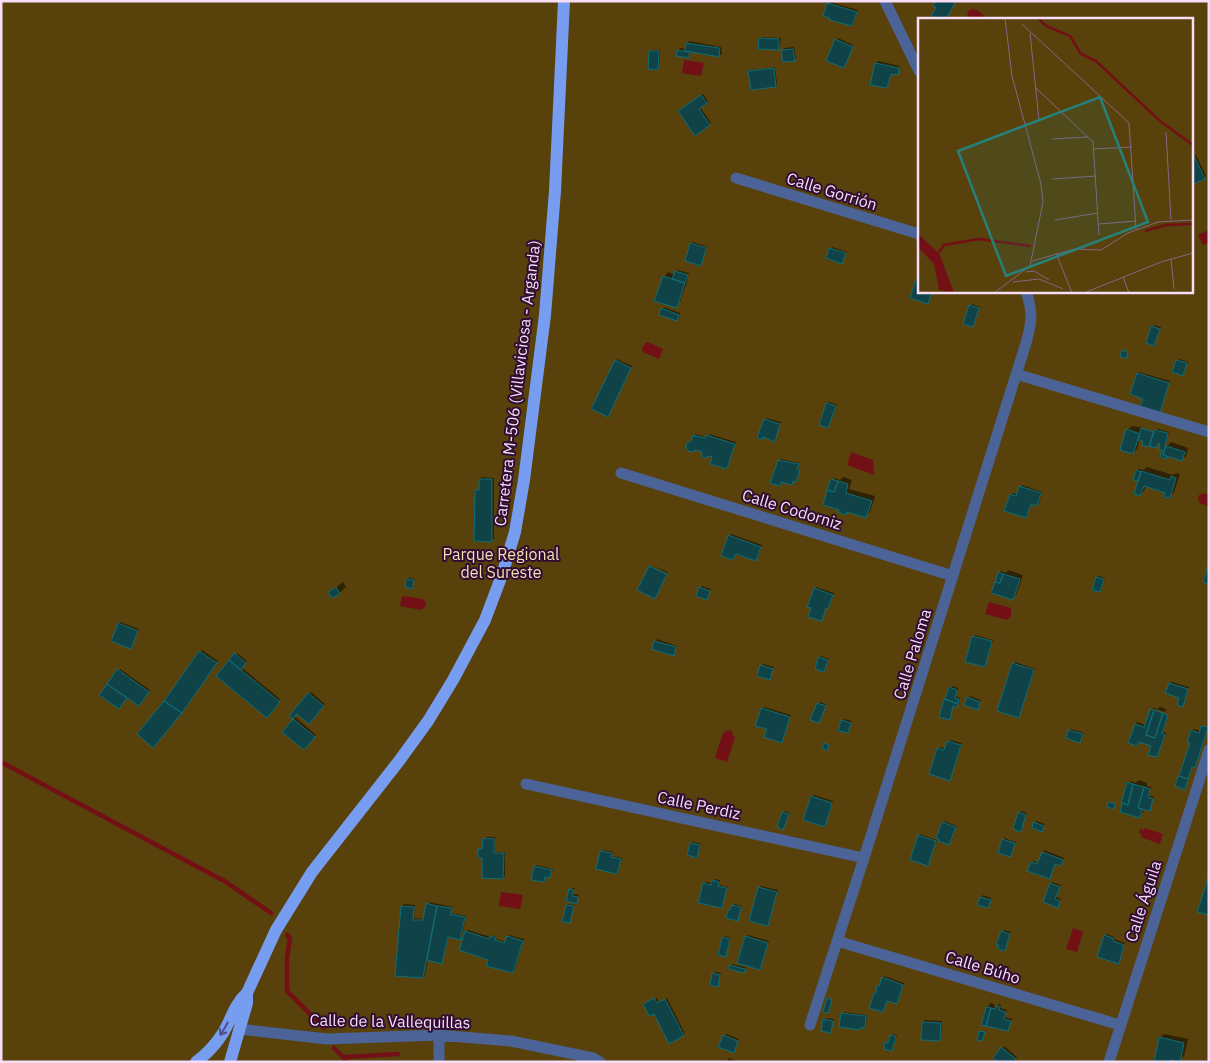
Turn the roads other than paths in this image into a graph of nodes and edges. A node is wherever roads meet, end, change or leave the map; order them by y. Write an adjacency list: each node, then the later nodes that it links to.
1 (564, 1): 15 (main road, Carretera M-506 (Villaviciosa - Arganda))
2 (884, 1): 3 (street)
3 (918, 69)
4 (736, 178): 5 (street, Calle Gorrión)
5 (918, 234)
6 (1026, 292): 7 (street, Calle Paloma)
7 (1016, 374): 8 (street); 10 (street, Calle Paloma)
8 (1209, 432)
9 (621, 473): 10 (street, Calle Codorniz)
10 (953, 576): 13 (street, Calle Paloma)
11 (1209, 750): 17 (street, Calle Águila)
12 (526, 784): 13 (street, Calle Perdiz)
13 (864, 858): 14 (street, Calle Paloma)
14 (837, 941): 16 (street, Calle Paloma); 17 (street, Calle Búho)
15 (247, 993): 18 (main road); 20 (main road, one-way to 20)
16 (810, 1025)
17 (1120, 1025): 24 (street, Calle Águila)
18 (239, 1029): 19 (street, Calle de la Vallequillas); 21 (main road)
19 (439, 1035): 22 (street); 23 (street, Calle de la Vallequillas)
20 (196, 1062)
21 (230, 1062)
22 (439, 1062)
23 (600, 1062)
24 (1109, 1062)

